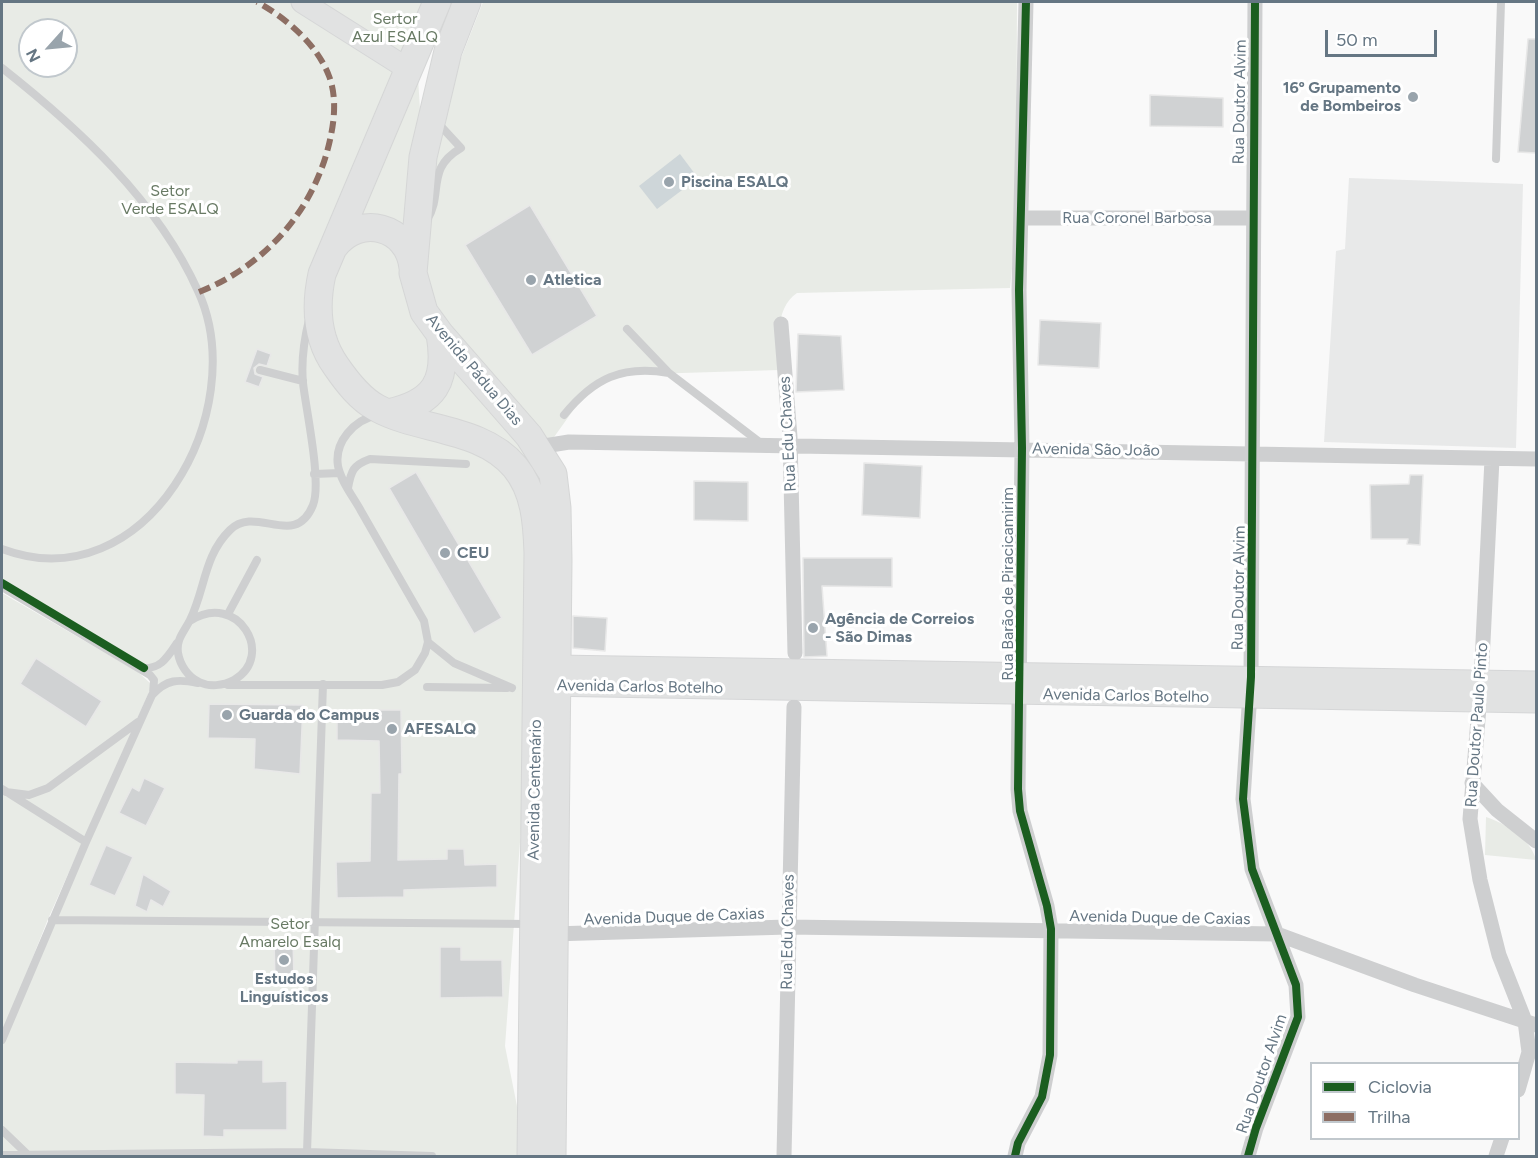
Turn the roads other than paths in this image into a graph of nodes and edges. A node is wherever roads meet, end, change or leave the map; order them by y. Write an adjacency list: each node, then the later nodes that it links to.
1 (302, 2): 8 (main road)
2 (437, 2): 8 (highway)
3 (467, 2): 9 (highway, Avenida Pádua Dias)
4 (1026, 2): 11 (street, Rua Barão de Piracicamirim)
5 (1255, 2): 12 (street, Rua Doutor Alvim)
6 (1501, 2): 10 (lane)
7 (2, 68): 37 (lane)
8 (408, 69): 9 (highway); 13 (highway)
9 (433, 113): 14 (highway, Avenida Pádua Dias)
10 (1496, 159)
11 (1021, 218): 12 (street, Rua Coronel Barbosa); 28 (street, Rua Barão de Piracicamirim)
12 (1252, 218): 29 (street, Rua Doutor Alvim)
13 (332, 250): 14 (highway); 15 (highway)
14 (413, 273): 18 (highway, Avenida Pádua Dias)
15 (317, 296): 21 (lane); 22 (highway)
16 (782, 324): 25 (street, Rua Edu Chaves)
17 (627, 329): 20 (lane)
18 (440, 334): 22 (highway); 27 (highway, Avenida Pádua Dias)
19 (260, 370): 21 (lane)
20 (669, 373): 23 (lane); 26 (lane)
21 (303, 381): 34 (lane)
22 (388, 413): 30 (highway); 33 (lane)
23 (564, 415)
24 (583, 443): 26 (street, Avenida São João); 27 (street, Avenida São João); 35 (street)
25 (790, 445): 26 (street, Avenida São João); 28 (street, Avenida São João); 44 (street, Rua Edu Chaves)
26 (762, 446)
27 (538, 447): 35 (highway, Avenida Pádua Dias)
28 (1022, 448): 29 (street, Avenida São João); 50 (street, Rua Barão de Piracicamirim)
29 (1254, 453): 31 (street, Avenida São João); 46 (street, Rua Doutor Alvim)
30 (475, 454): 36 (lane); 47 (highway, Avenida Centenário)
31 (1492, 459): 32 (street, Avenida São João); 54 (street, Rua Doutor Paulo Pinto)
32 (1536, 459)
33 (340, 473): 34 (lane); 36 (lane)
34 (314, 474): 41 (lane)
35 (553, 474): 47 (highway, Avenida Pádua Dias)
36 (348, 488): 43 (lane)
37 (2, 549)
38 (257, 560): 40 (lane)
39 (2, 587): 45 (lane)
40 (228, 614): 41 (lane); 51 (lane)
41 (190, 621): 42 (lane)
42 (178, 642): 45 (lane); 52 (lane)
43 (428, 642): 49 (lane); 53 (lane)
44 (795, 653)
45 (137, 668): 55 (lane)
46 (1251, 677): 50 (main road, Avenida Carlos Botelho); 54 (main road, Avenida Carlos Botelho); 56 (street, Rua Doutor Alvim)
47 (550, 679): 50 (main road, Avenida Carlos Botelho); 67 (highway, Avenida Centenário)
48 (1536, 682): 54 (main road, Avenida Carlos Botelho)
49 (322, 684): 51 (lane); 65 (lane)
50 (1020, 684): 56 (main road, Avenida Carlos Botelho); 68 (street, Rua Barão de Piracicamirim)
51 (223, 685): 52 (lane)
52 (211, 686): 55 (lane)
53 (427, 687)
54 (1480, 692): 56 (main road, Avenida Carlos Botelho); 57 (main road, Avenida Carlos Botelho); 60 (street, Rua Doutor Paulo Pinto)
55 (153, 695): 59 (lane)
56 (1250, 698): 69 (street, Rua Doutor Alvim)
57 (1536, 702)
58 (794, 707): 66 (street, Rua Edu Chaves)
59 (141, 720): 61 (lane); 63 (lane)
60 (1472, 783): 62 (street); 70 (street, Rua Doutor Paulo Pinto)
61 (4, 791): 63 (lane)
62 (1536, 841)
63 (86, 842): 64 (lane)
64 (52, 920): 65 (lane, Avenida Duque de Caxias); 71 (lane)
65 (315, 924): 67 (lane, Avenida Duque de Caxias); 75 (lane)
66 (788, 927): 67 (street, Avenida Duque de Caxias); 68 (street, Avenida Duque de Caxias); 81 (street, Rua Edu Chaves)
67 (543, 929): 79 (highway, Avenida Centenário); 80 (highway, Avenida Centenário)
68 (1051, 929): 69 (street, Avenida Duque de Caxias); 82 (street, Rua Barão de Piracicamirim)
69 (1277, 934): 70 (street, Avenida Duque de Caxias); 83 (street, Rua Doutor Alvim)
70 (1531, 1023): 72 (street, Rua Doutor Paulo Pinto)
71 (2, 1040)
72 (1520, 1083)
73 (2, 1130): 77 (lane)
74 (1501, 1140): 84 (street)
75 (307, 1152): 77 (lane); 78 (lane)
76 (2, 1155): 77 (lane)
77 (29, 1155)
78 (432, 1156)
79 (531, 1156)
80 (552, 1156)
81 (784, 1156)
82 (1016, 1156)
83 (1248, 1156)
84 (1496, 1156)

